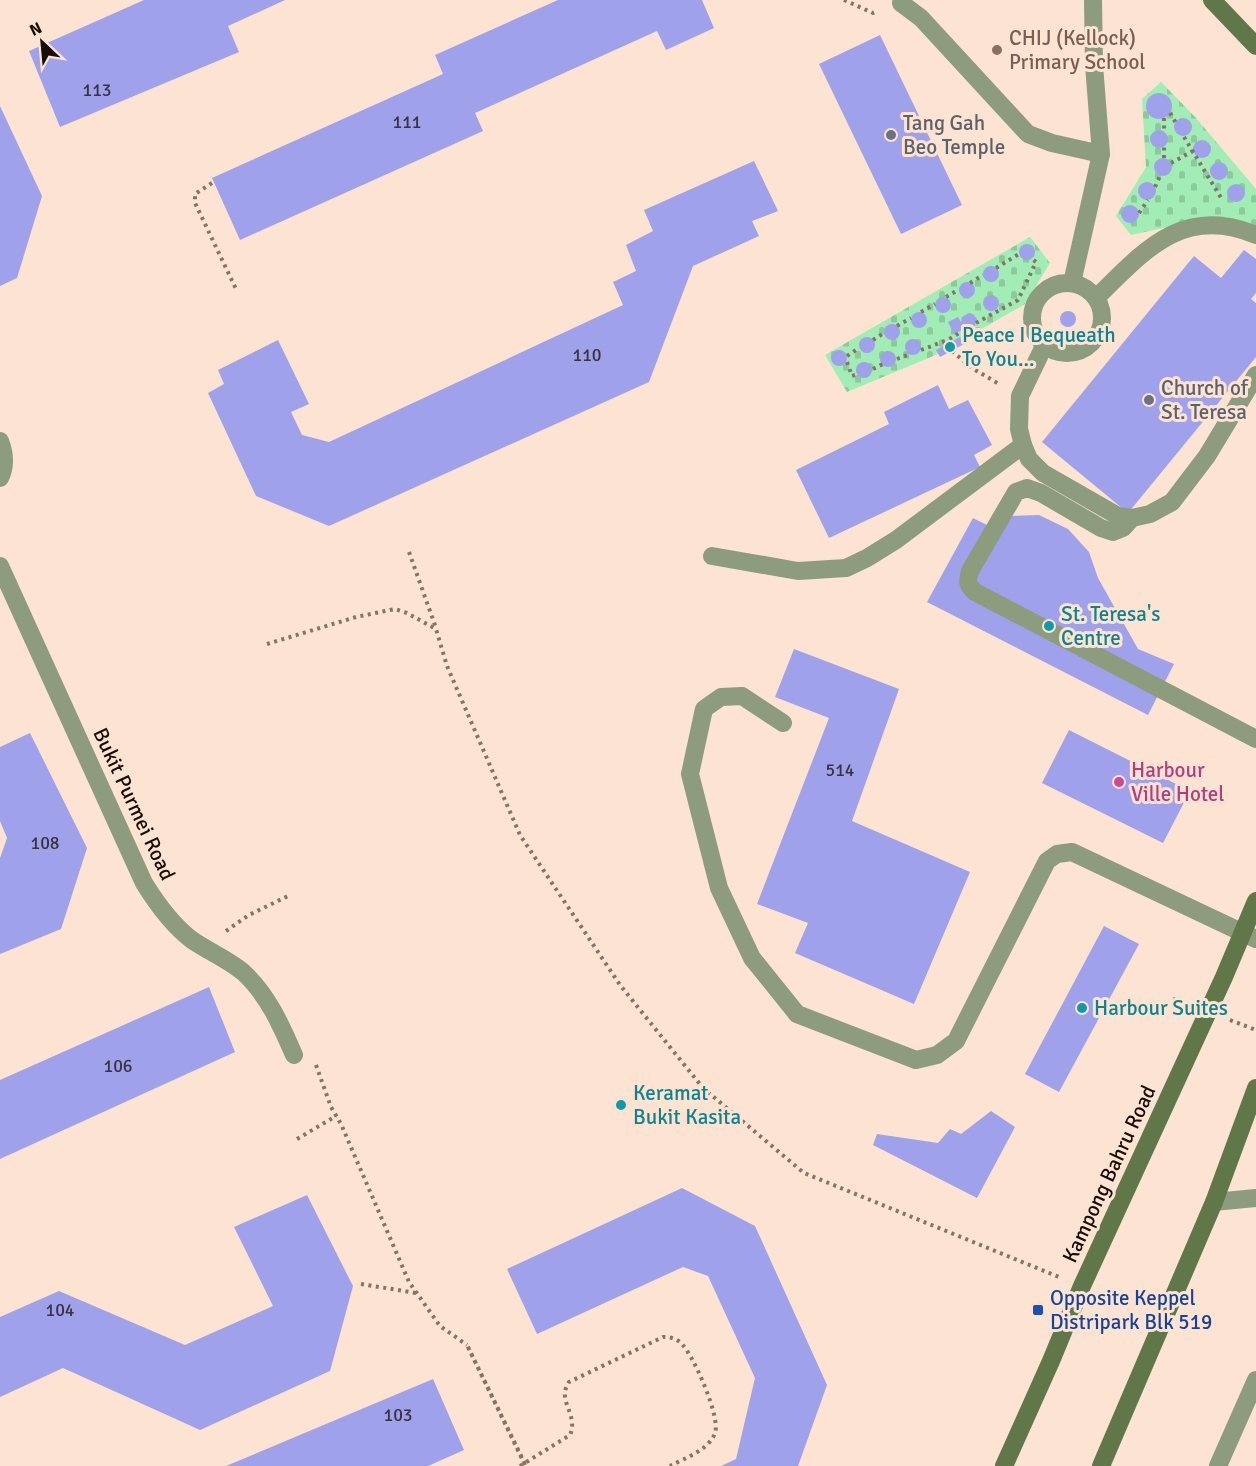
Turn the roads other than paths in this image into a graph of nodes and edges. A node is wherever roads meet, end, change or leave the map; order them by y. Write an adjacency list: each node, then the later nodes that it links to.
1 (1093, 0): 5 (street)
2 (1212, 0): 4 (main road)
3 (901, 3): 5 (street)
4 (1256, 46)
5 (1101, 154): 7 (street)
6 (1256, 235): 8 (street)
7 (1072, 283): 8 (street); 9 (street)
8 (1096, 298): 9 (street)
9 (1045, 345): 12 (street)
10 (1256, 375): 14 (street)
11 (0, 441): 13 (street)
12 (1023, 445): 14 (street); 15 (street)
13 (0, 478)
14 (1132, 518): 18 (street)
15 (712, 556)
16 (0, 566): 21 (street, Bukit Purmei Road)
17 (783, 723): 20 (street)
18 (1256, 740)
19 (1256, 901): 20 (main road, Kampong Bahru Road)
20 (1249, 936): 26 (main road, Kampong Bahru Road)
21 (294, 1054)
22 (1256, 1088): 24 (main road)
23 (1256, 1198): 24 (street)
24 (1214, 1202): 27 (main road)
25 (1256, 1380): 28 (street)
26 (1004, 1466)
27 (1101, 1466)
28 (1218, 1466)

